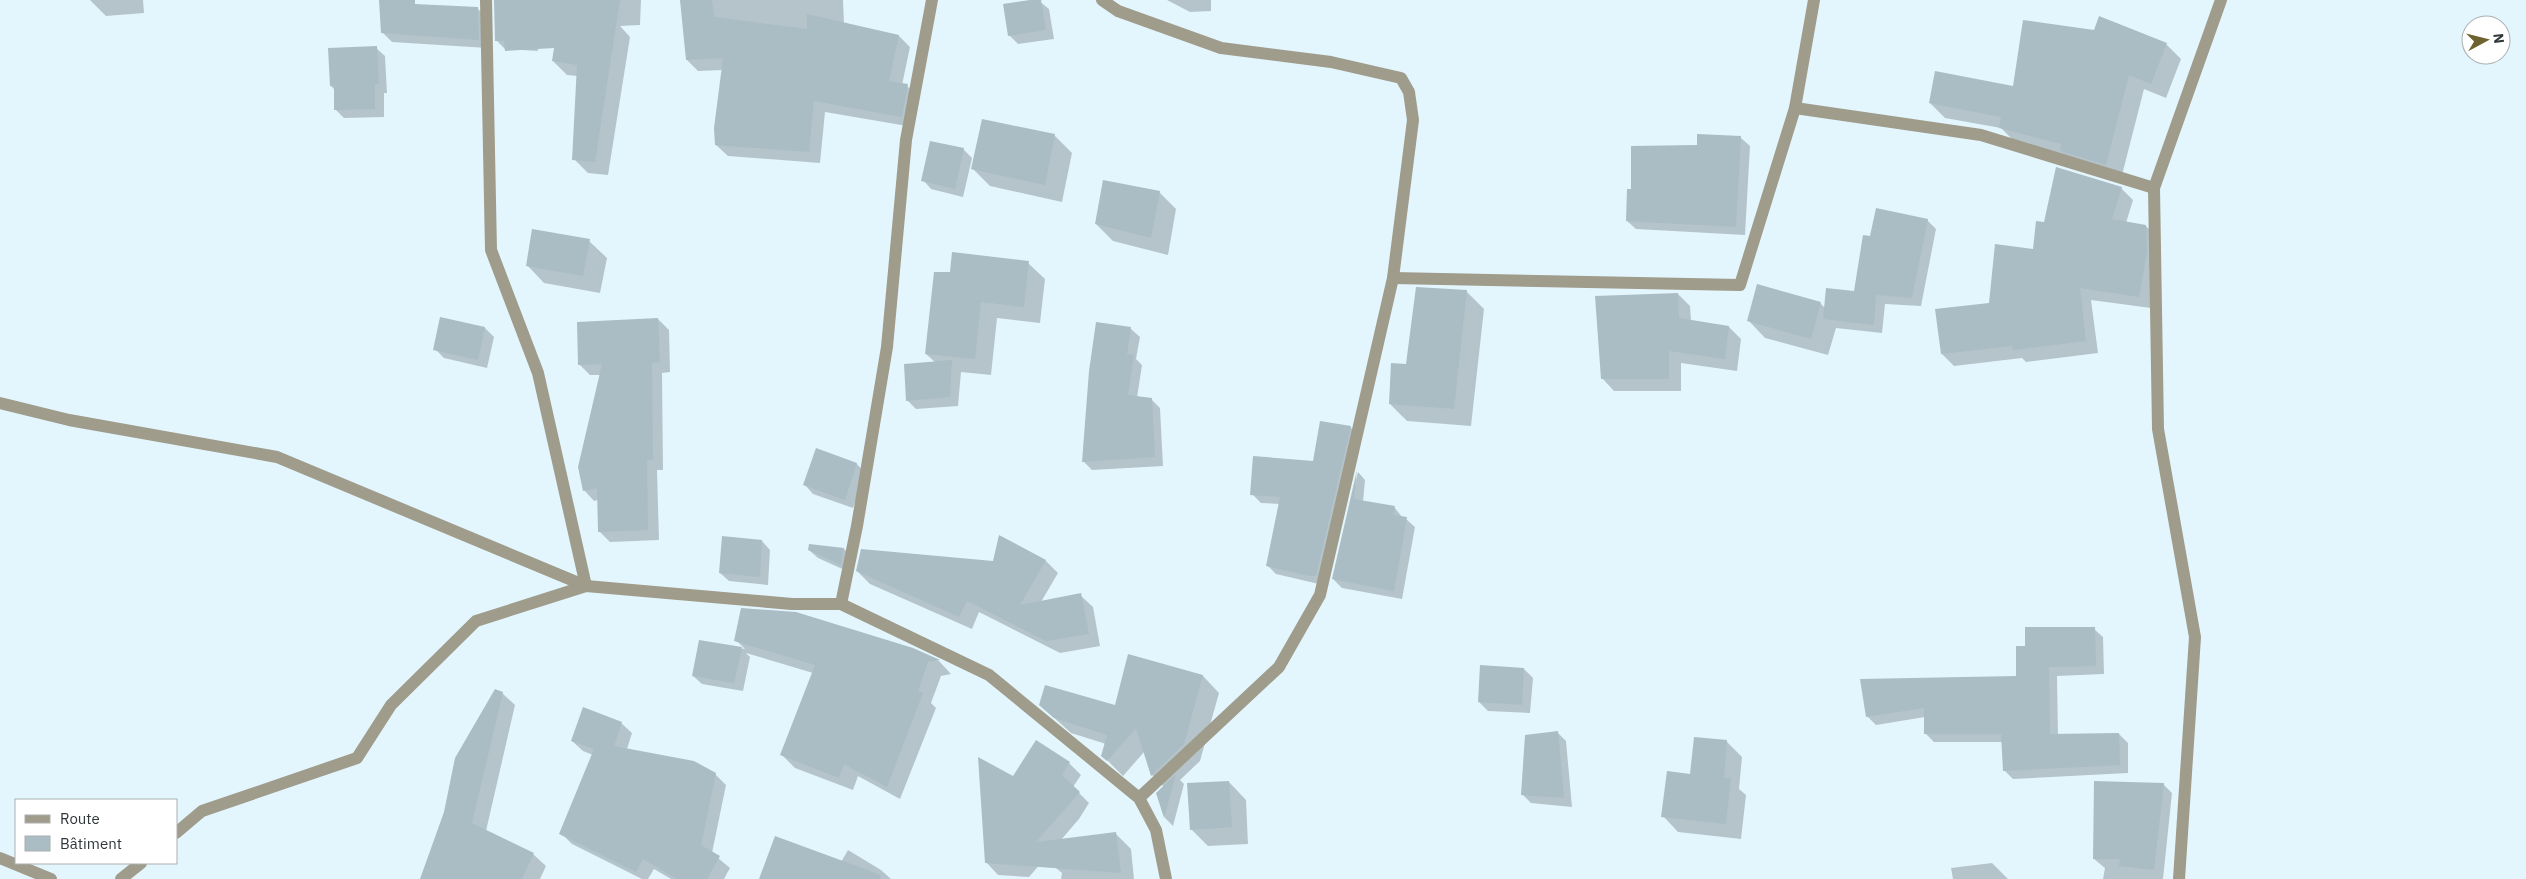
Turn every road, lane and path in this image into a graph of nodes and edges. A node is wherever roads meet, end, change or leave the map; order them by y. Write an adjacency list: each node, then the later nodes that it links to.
1 (486, 0): 10 (street)
2 (932, 0): 11 (street)
3 (1102, 0): 8 (street)
4 (1814, 0): 6 (street)
5 (2221, 0): 7 (street)
6 (1795, 108): 7 (street); 8 (street)
7 (2154, 188): 19 (street)
8 (1393, 278): 12 (street)
9 (0, 403): 10 (street)
10 (586, 586): 11 (street); 13 (street)
11 (841, 604): 12 (street)
12 (1139, 798): 18 (street)
13 (178, 831)
14 (0, 858): 16 (street)
15 (140, 864): 17 (street)
16 (51, 879)
17 (121, 879)
18 (1166, 879)
19 (2179, 879)

